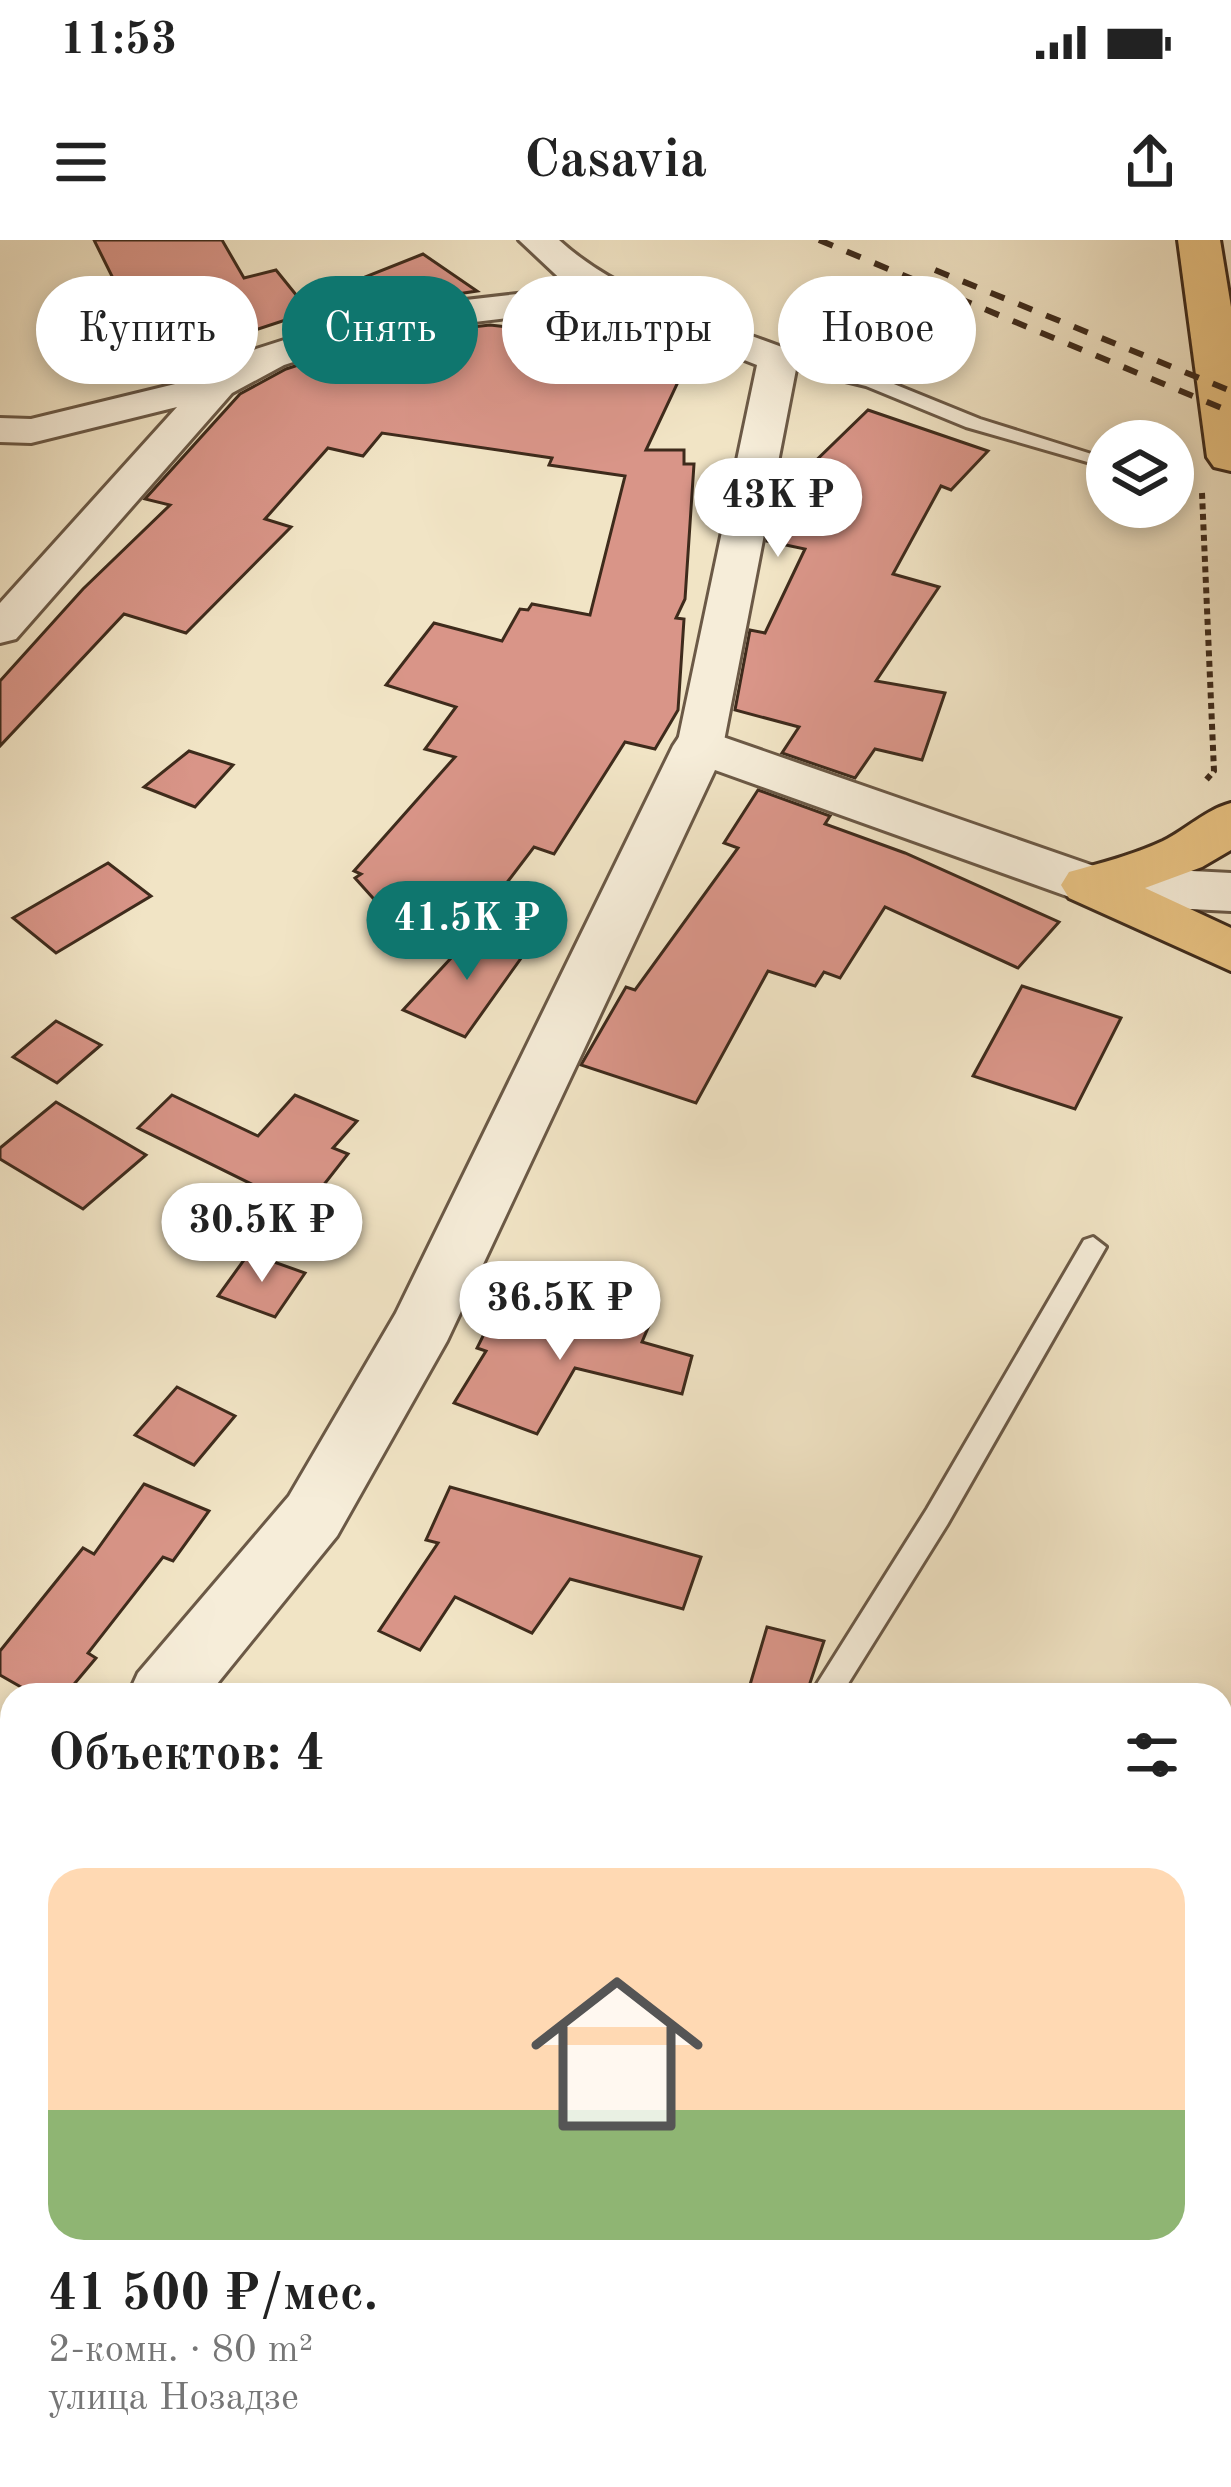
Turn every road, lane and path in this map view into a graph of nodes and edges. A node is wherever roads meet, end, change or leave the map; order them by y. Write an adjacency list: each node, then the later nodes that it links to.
1 (537, 240): 3 (street)
2 (1199, 240): 11 (highway)
3 (576, 276)
4 (502, 307): 8 (street)
5 (754, 350): 6 (street)
6 (778, 359): 13 (street)
7 (877, 384): 10 (lane)
8 (218, 385): 9 (street); 12 (street)
9 (0, 430)
10 (1086, 456)
11 (1216, 470): 14 (path)
12 (0, 630)
13 (700, 746): 15 (street); 19 (street)
14 (1215, 805): 15 (highway)
15 (1089, 884): 16 (street); 17 (highway)
16 (1231, 892)
17 (1231, 951)
18 (1093, 1247): 20 (lane)
19 (174, 1683)
20 (833, 1683)

